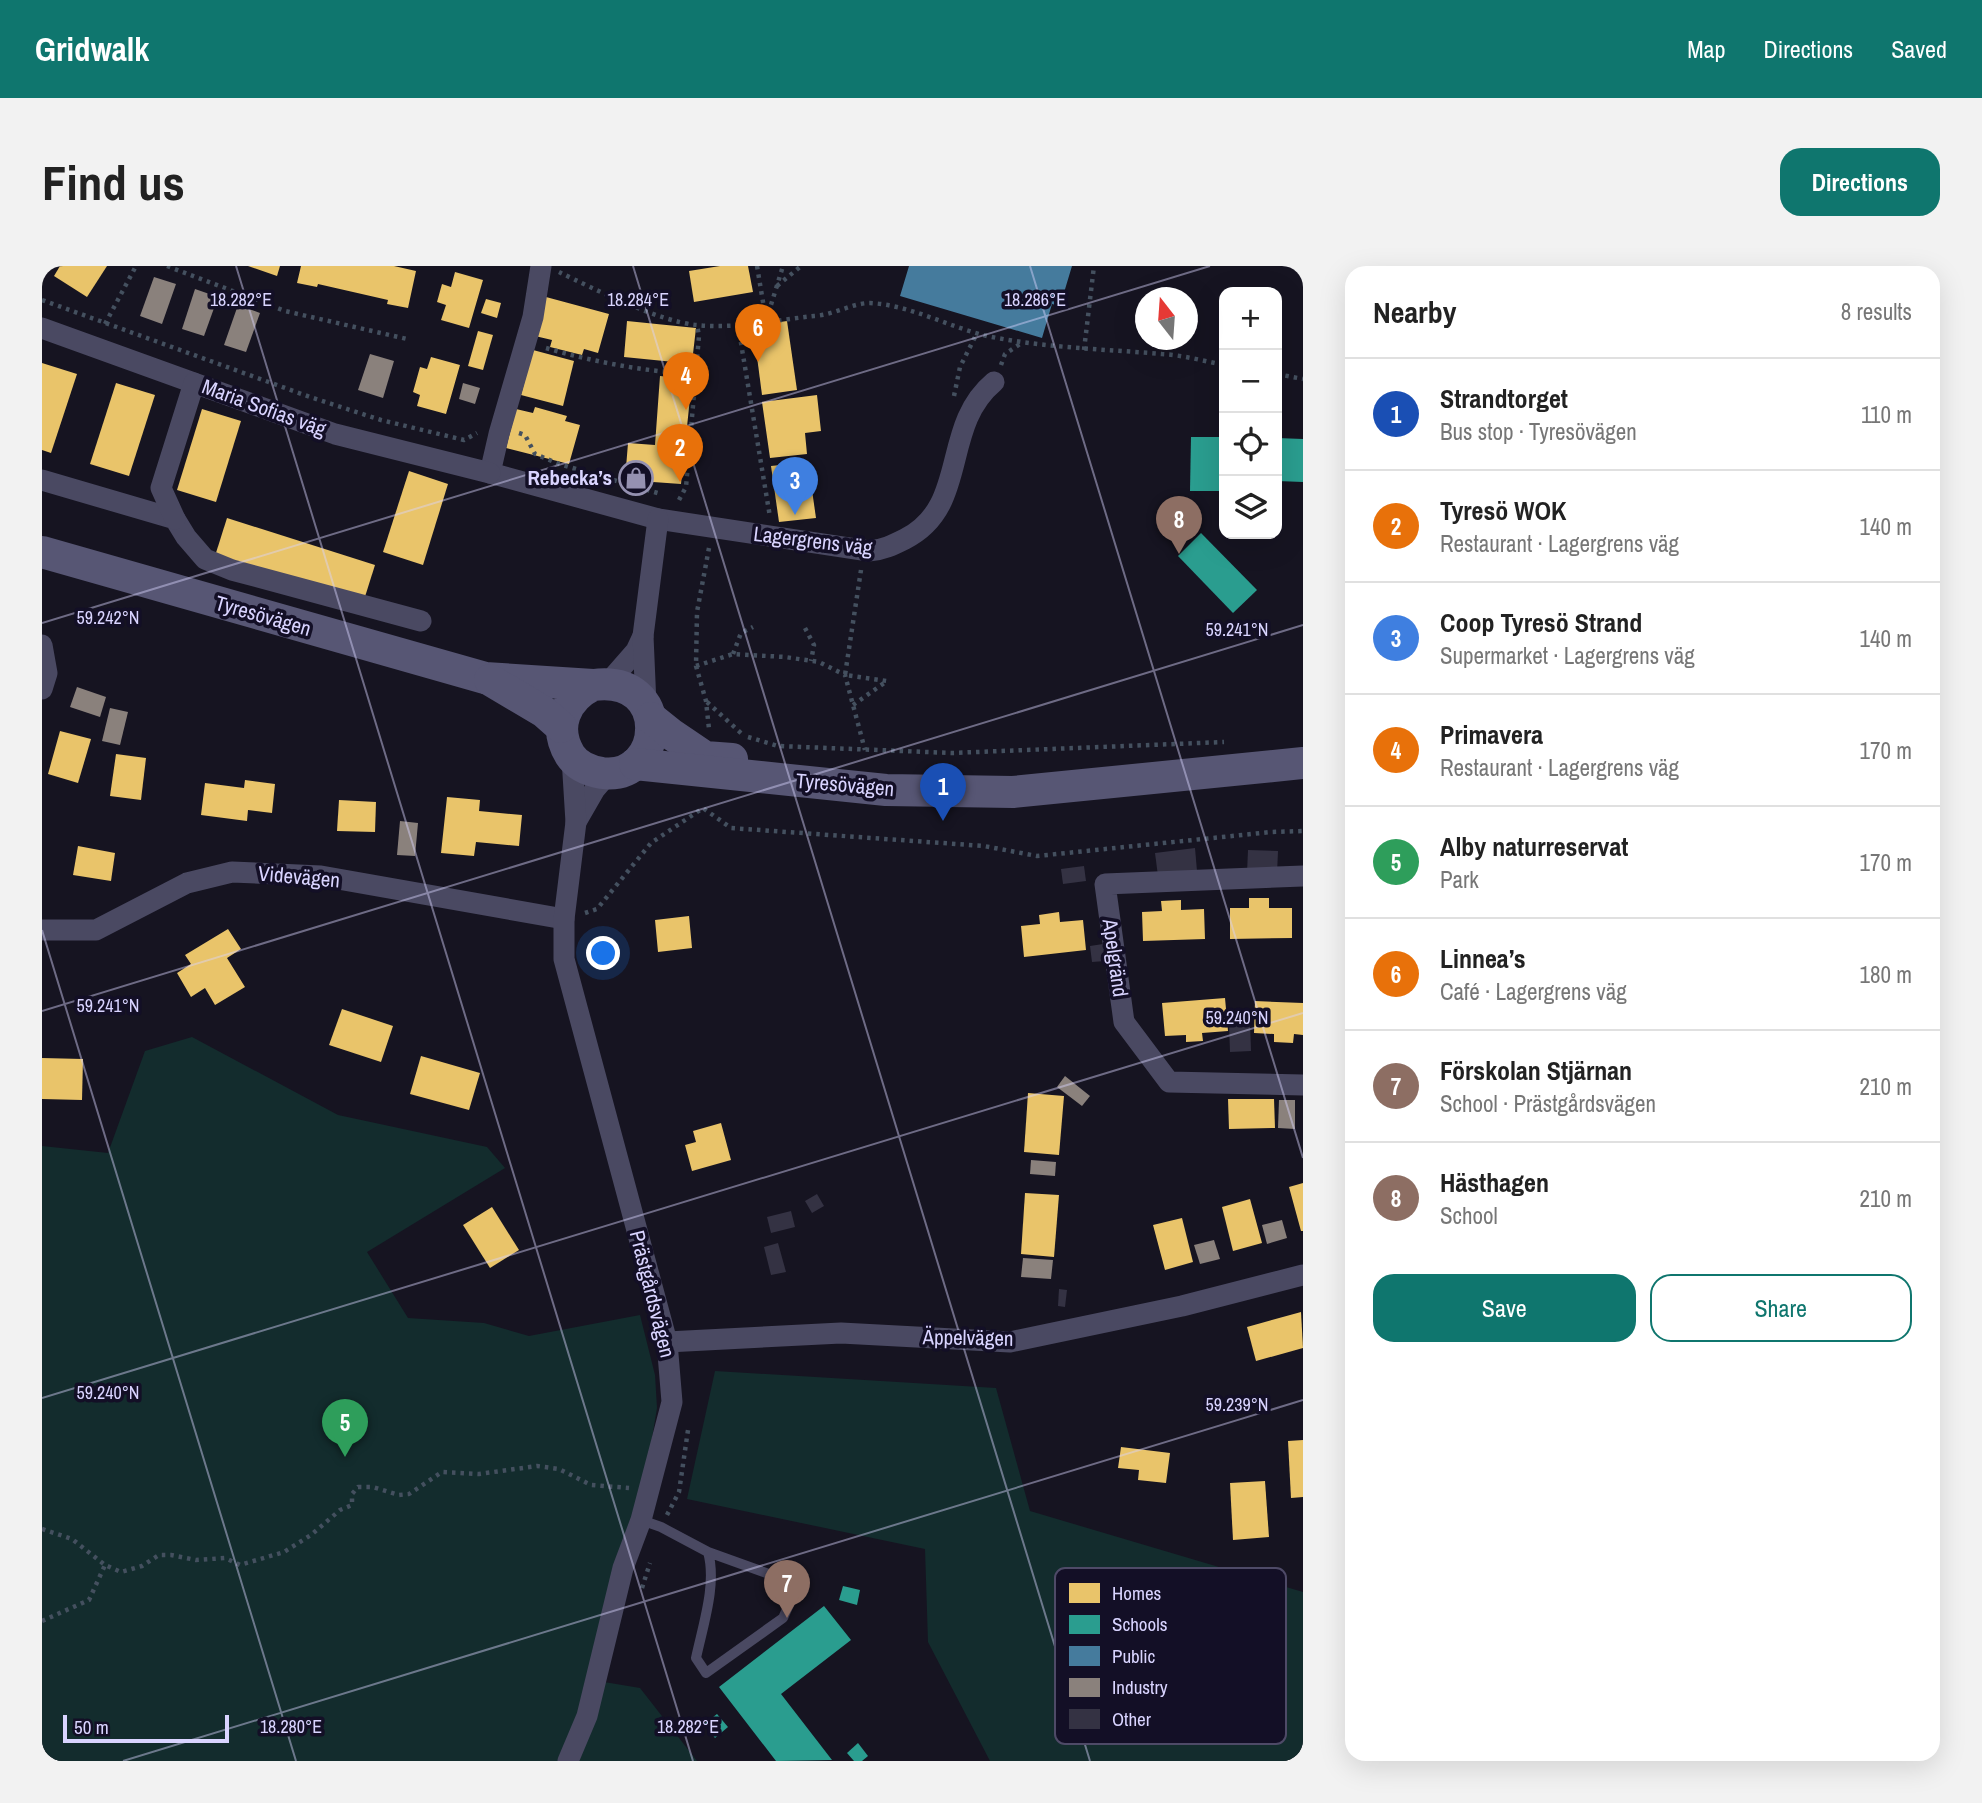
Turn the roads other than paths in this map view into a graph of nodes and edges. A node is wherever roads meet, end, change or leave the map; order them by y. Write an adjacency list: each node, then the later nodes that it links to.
1 (548, 268): 5 (street)
2 (42, 328): 4 (street, Maria Sofias väg)
3 (995, 382): 8 (street, Lagergrens väg)
4 (194, 383): 5 (street, Maria Sofias väg); 7 (street)
5 (490, 473): 8 (street, Lagergrens väg)
6 (42, 480): 7 (street)
7 (175, 519): 10 (street)
8 (658, 519): 11 (street)
9 (42, 552): 13 (main road, Tyresövägen)
10 (421, 621)
11 (643, 636): 14 (street); 16 (street)
12 (42, 645): 15 (street)
13 (485, 678): 14 (main road, Tyresövägen); 17 (main road, Tyresövägen)
14 (601, 684): 16 (main road, Tyresövägen); 17 (main road)
15 (42, 689)
16 (649, 711): 20 (main road); 21 (main road, Tyresövägen)
17 (561, 727): 18 (main road)
18 (572, 758): 20 (main road, Tyresövägen); 22 (street, Prästgårdsvägen)
19 (1303, 763): 21 (main road, Tyresövägen)
20 (622, 769): 21 (main road, Tyresövägen); 22 (street, Prästgårdsvägen)
21 (1139, 781)
22 (576, 822): 24 (street, Prästgårdsvägen)
23 (1303, 876): 26 (street, Apelgränd)
24 (564, 919): 25 (street, Videvägen); 28 (street, Prästgårdsvägen)
25 (42, 930)
26 (1303, 1085)
27 (1303, 1275): 28 (street, Äppelvägen)
28 (667, 1342): 29 (street, Prästgårdsvägen)
29 (641, 1520): 30 (lane); 31 (street, Prästgårdsvägen)
30 (708, 1552): 30 (lane)
31 (568, 1761)

